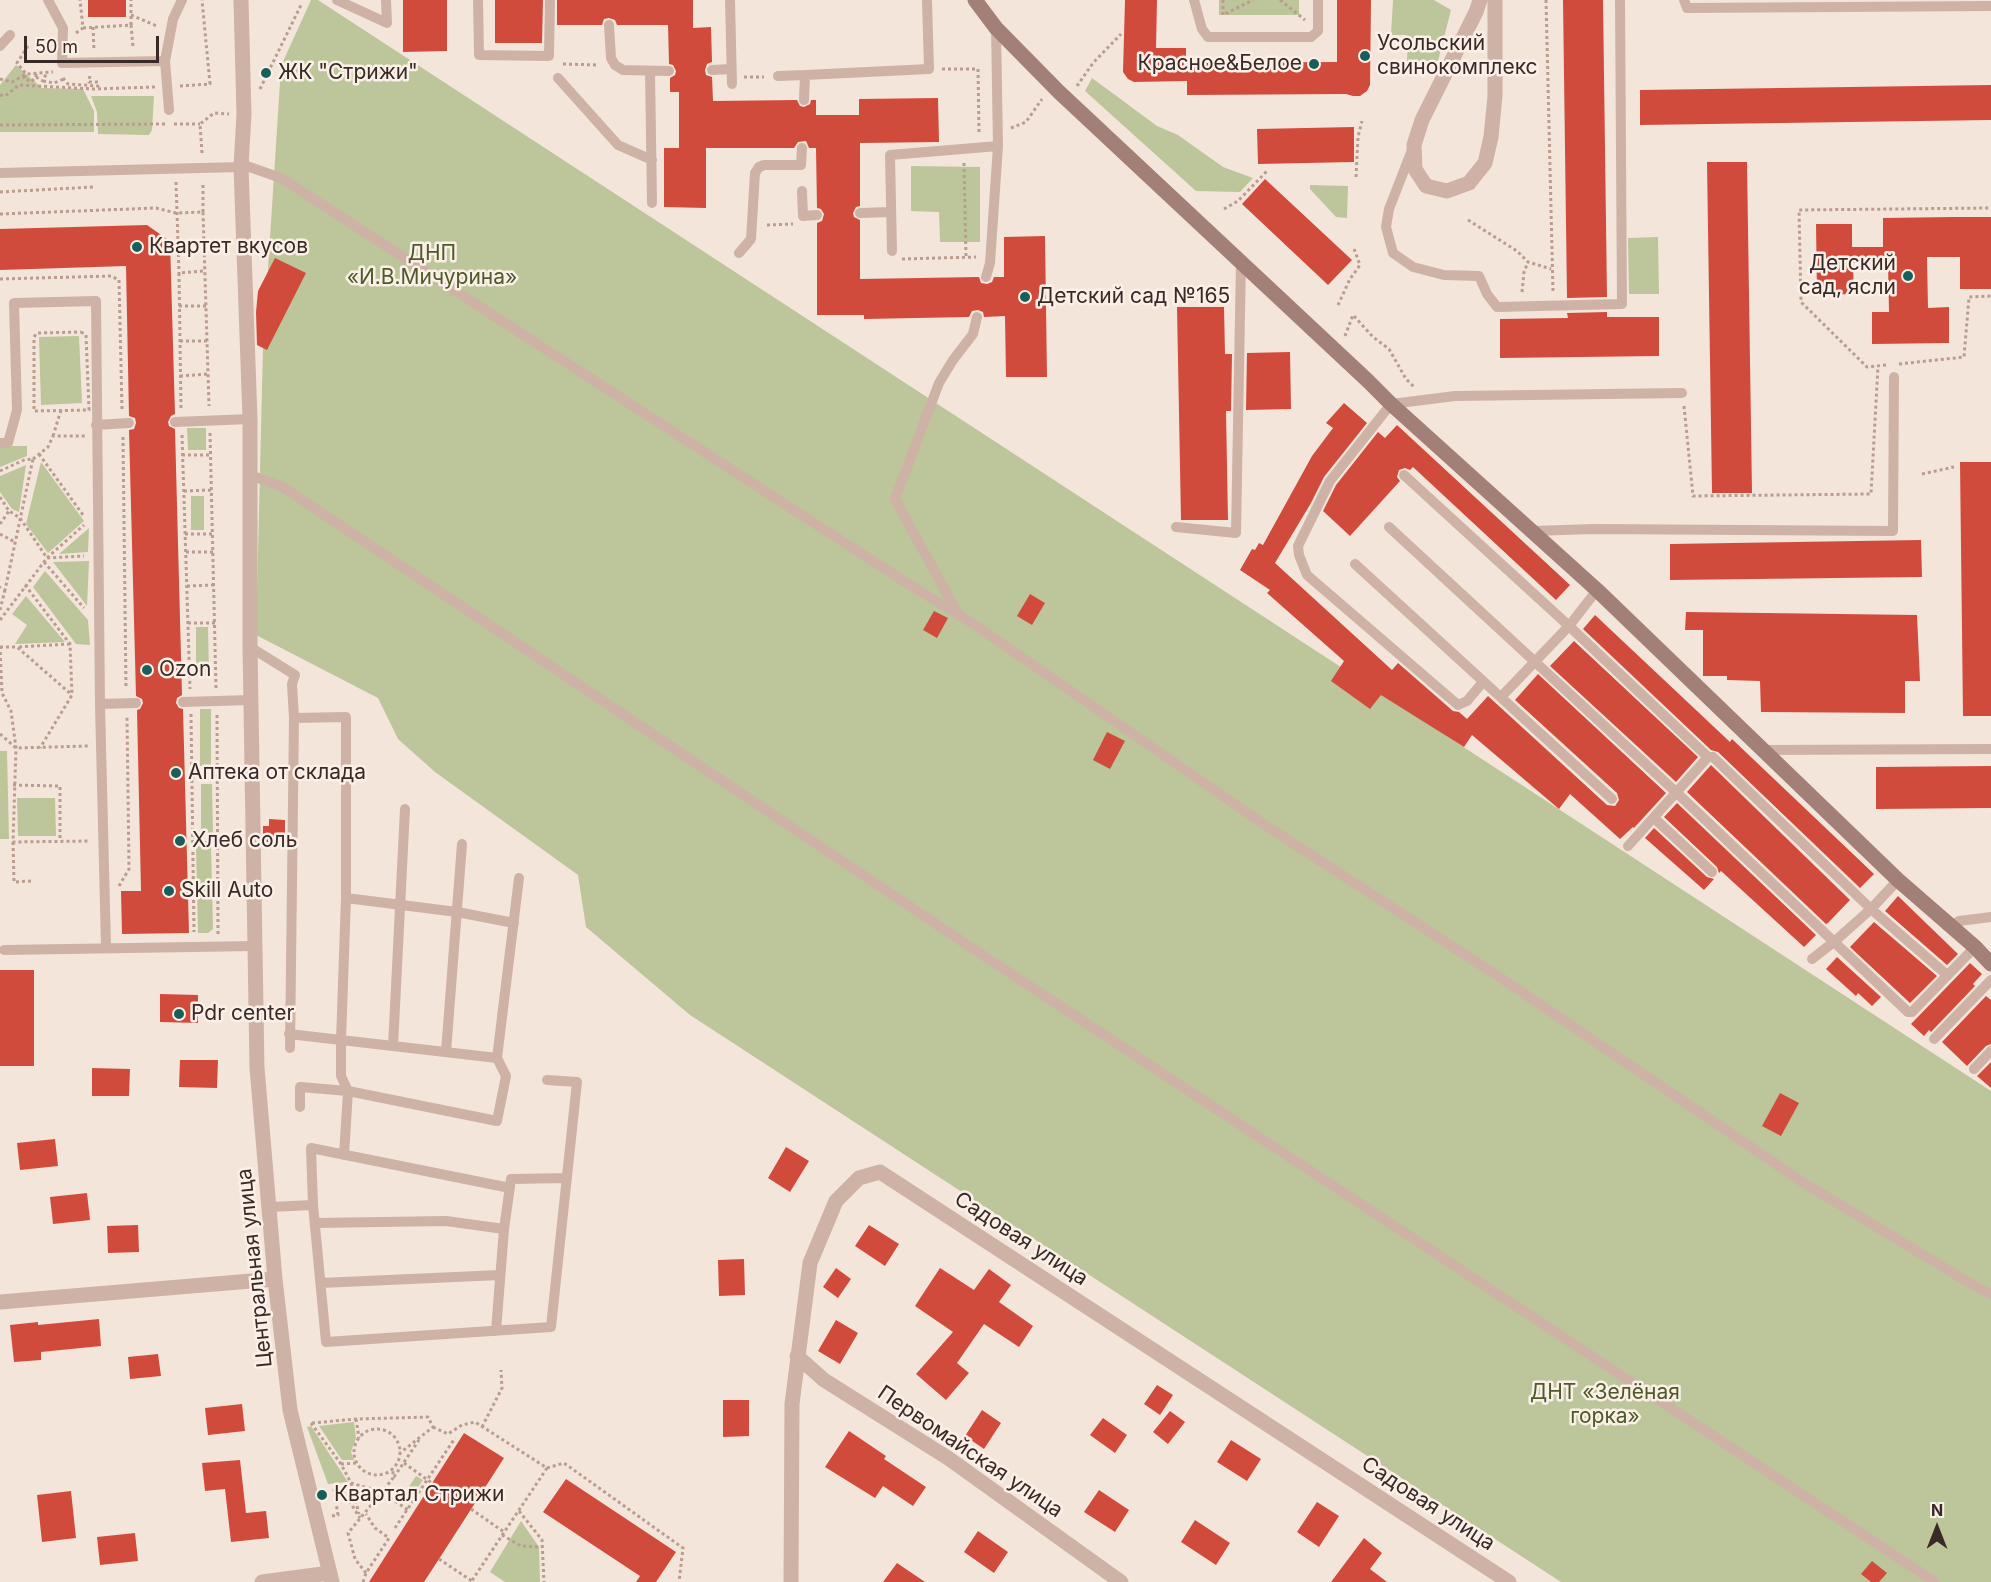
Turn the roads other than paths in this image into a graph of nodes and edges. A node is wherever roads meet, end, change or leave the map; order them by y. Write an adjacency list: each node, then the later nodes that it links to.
1 (48, 0): 24 (lane)
2 (182, 0): 24 (lane)
3 (241, 0): 37 (street, Центральная улица)
4 (337, 0): 5 (lane)
5 (386, 0)
6 (478, 0): 7 (lane)
7 (550, 0)
8 (730, 0): 26 (lane)
9 (927, 0): 28 (lane)
10 (975, 0): 21 (street)
11 (1194, 0): 12 (lane)
12 (1318, 0)
13 (1480, 0): 33 (street)
14 (1495, 0): 33 (street)
15 (1620, 0): 33 (lane)
16 (1684, 0): 17 (lane)
17 (1742, 4): 18 (lane)
18 (1854, 4): 19 (lane)
19 (1991, 6)
20 (609, 25): 27 (lane)
21 (996, 28): 34 (lane); 46 (street)
22 (10, 35): 23 (lane)
23 (0, 46)
24 (165, 61): 32 (lane)
25 (669, 70): 27 (lane)
26 (712, 70)
27 (650, 71): 36 (lane)
28 (805, 75): 29 (lane); 31 (lane)
29 (778, 76)
30 (558, 78): 36 (lane)
31 (804, 100)
32 (169, 110)
33 (1414, 145)
34 (998, 146): 41 (lane); 47 (lane)
35 (802, 148): 45 (lane)
36 (652, 160): 40 (lane)
37 (241, 165): 38 (lane); 52 (street, Центральная улица); 64 (lane)
38 (0, 173)
39 (802, 191): 43 (lane)
40 (652, 203)
41 (891, 212): 42 (lane); 44 (lane)
42 (860, 213)
43 (817, 215)
44 (892, 251)
45 (739, 253)
46 (1241, 261): 51 (street); 60 (lane)
47 (986, 277)
48 (977, 317): 64 (lane)
49 (1894, 377): 61 (lane)
50 (1683, 397): 51 (lane)
51 (1391, 404): 61 (street); 68 (lane)
52 (250, 418): 53 (lane); 57 (street, Центральная улица)
53 (178, 422)
54 (129, 423): 55 (lane)
55 (97, 430): 56 (lane); 73 (lane)
56 (0, 443)
57 (250, 474): 66 (street, Центральная улица); 134 (lane)
58 (1404, 475): 65 (lane)
59 (1389, 527): 67 (lane)
60 (1176, 528)
61 (1532, 531): 63 (street)
62 (1355, 564): 68 (lane)
63 (1597, 590): 65 (lane); 76 (street)
64 (958, 614): 125 (lane)
65 (1569, 626): 67 (lane); 77 (lane)
66 (250, 647): 70 (street, Центральная улица); 74 (lane)
67 (1534, 662): 69 (lane); 78 (lane)
68 (1483, 682): 69 (lane)
69 (1501, 697): 79 (lane)
70 (251, 700): 71 (lane); 95 (street, Центральная улица)
71 (187, 702)
72 (136, 703): 73 (lane)
73 (100, 704): 96 (lane)
74 (294, 718): 87 (lane); 103 (lane)
75 (1991, 749): 76 (lane)
76 (1762, 750): 86 (street)
77 (1708, 757): 78 (lane); 89 (lane)
78 (1677, 793): 81 (lane); 94 (lane)
79 (1612, 799)
80 (405, 809): 88 (lane)
81 (1654, 818): 83 (lane); 84 (lane)
82 (462, 844): 90 (lane)
83 (1628, 846)
84 (1712, 873)
85 (519, 878): 92 (lane)
86 (1898, 880): 89 (lane); 93 (street)
87 (346, 898): 88 (lane); 105 (lane)
88 (399, 905): 90 (lane); 106 (lane)
89 (1871, 909): 94 (lane); 101 (lane)
90 (457, 912): 92 (lane); 109 (lane)
91 (1991, 917): 93 (lane)
92 (514, 923): 110 (lane)
93 (1951, 926): 97 (street)
94 (1835, 941): 99 (lane); 101 (lane)
95 (255, 946): 96 (lane); 119 (street, Центральная улица)
96 (106, 947): 98 (lane)
97 (1975, 947): 100 (street); 101 (lane)
98 (4, 950)
99 (1812, 959)
100 (1991, 964)
101 (1947, 975)
102 (1991, 980): 104 (lane)
103 (289, 1034): 105 (lane); 107 (lane)
104 (1934, 1039)
105 (340, 1040): 106 (lane); 113 (lane)
106 (393, 1046): 109 (lane)
107 (290, 1048)
108 (1991, 1051): 111 (lane)
109 (446, 1052): 110 (lane)
110 (497, 1058): 113 (lane)
111 (1974, 1069)
112 (547, 1080): 116 (lane)
113 (348, 1091): 114 (lane); 115 (lane)
114 (300, 1107)
115 (344, 1155): 117 (lane); 118 (lane)
116 (567, 1178): 117 (lane); 127 (lane)
117 (510, 1188): 121 (lane)
118 (313, 1205): 119 (lane); 120 (lane)
119 (270, 1207): 123 (street, Центральная улица)
120 (315, 1224): 121 (lane); 124 (lane)
121 (504, 1229): 122 (lane)
122 (500, 1275): 124 (lane); 127 (lane)
123 (275, 1279): 126 (street); 129 (street, Центральная улица)
124 (321, 1283): 127 (lane)
125 (1991, 1294)
126 (0, 1302)
127 (496, 1331)
128 (797, 1356): 131 (street, Садовая улица); 132 (street, Первомайская улица); 133 (street, Садовая улица)
129 (331, 1578): 130 (street)
130 (262, 1582)
131 (790, 1582)
132 (1121, 1582)
133 (1509, 1582)
134 (1935, 1582)

